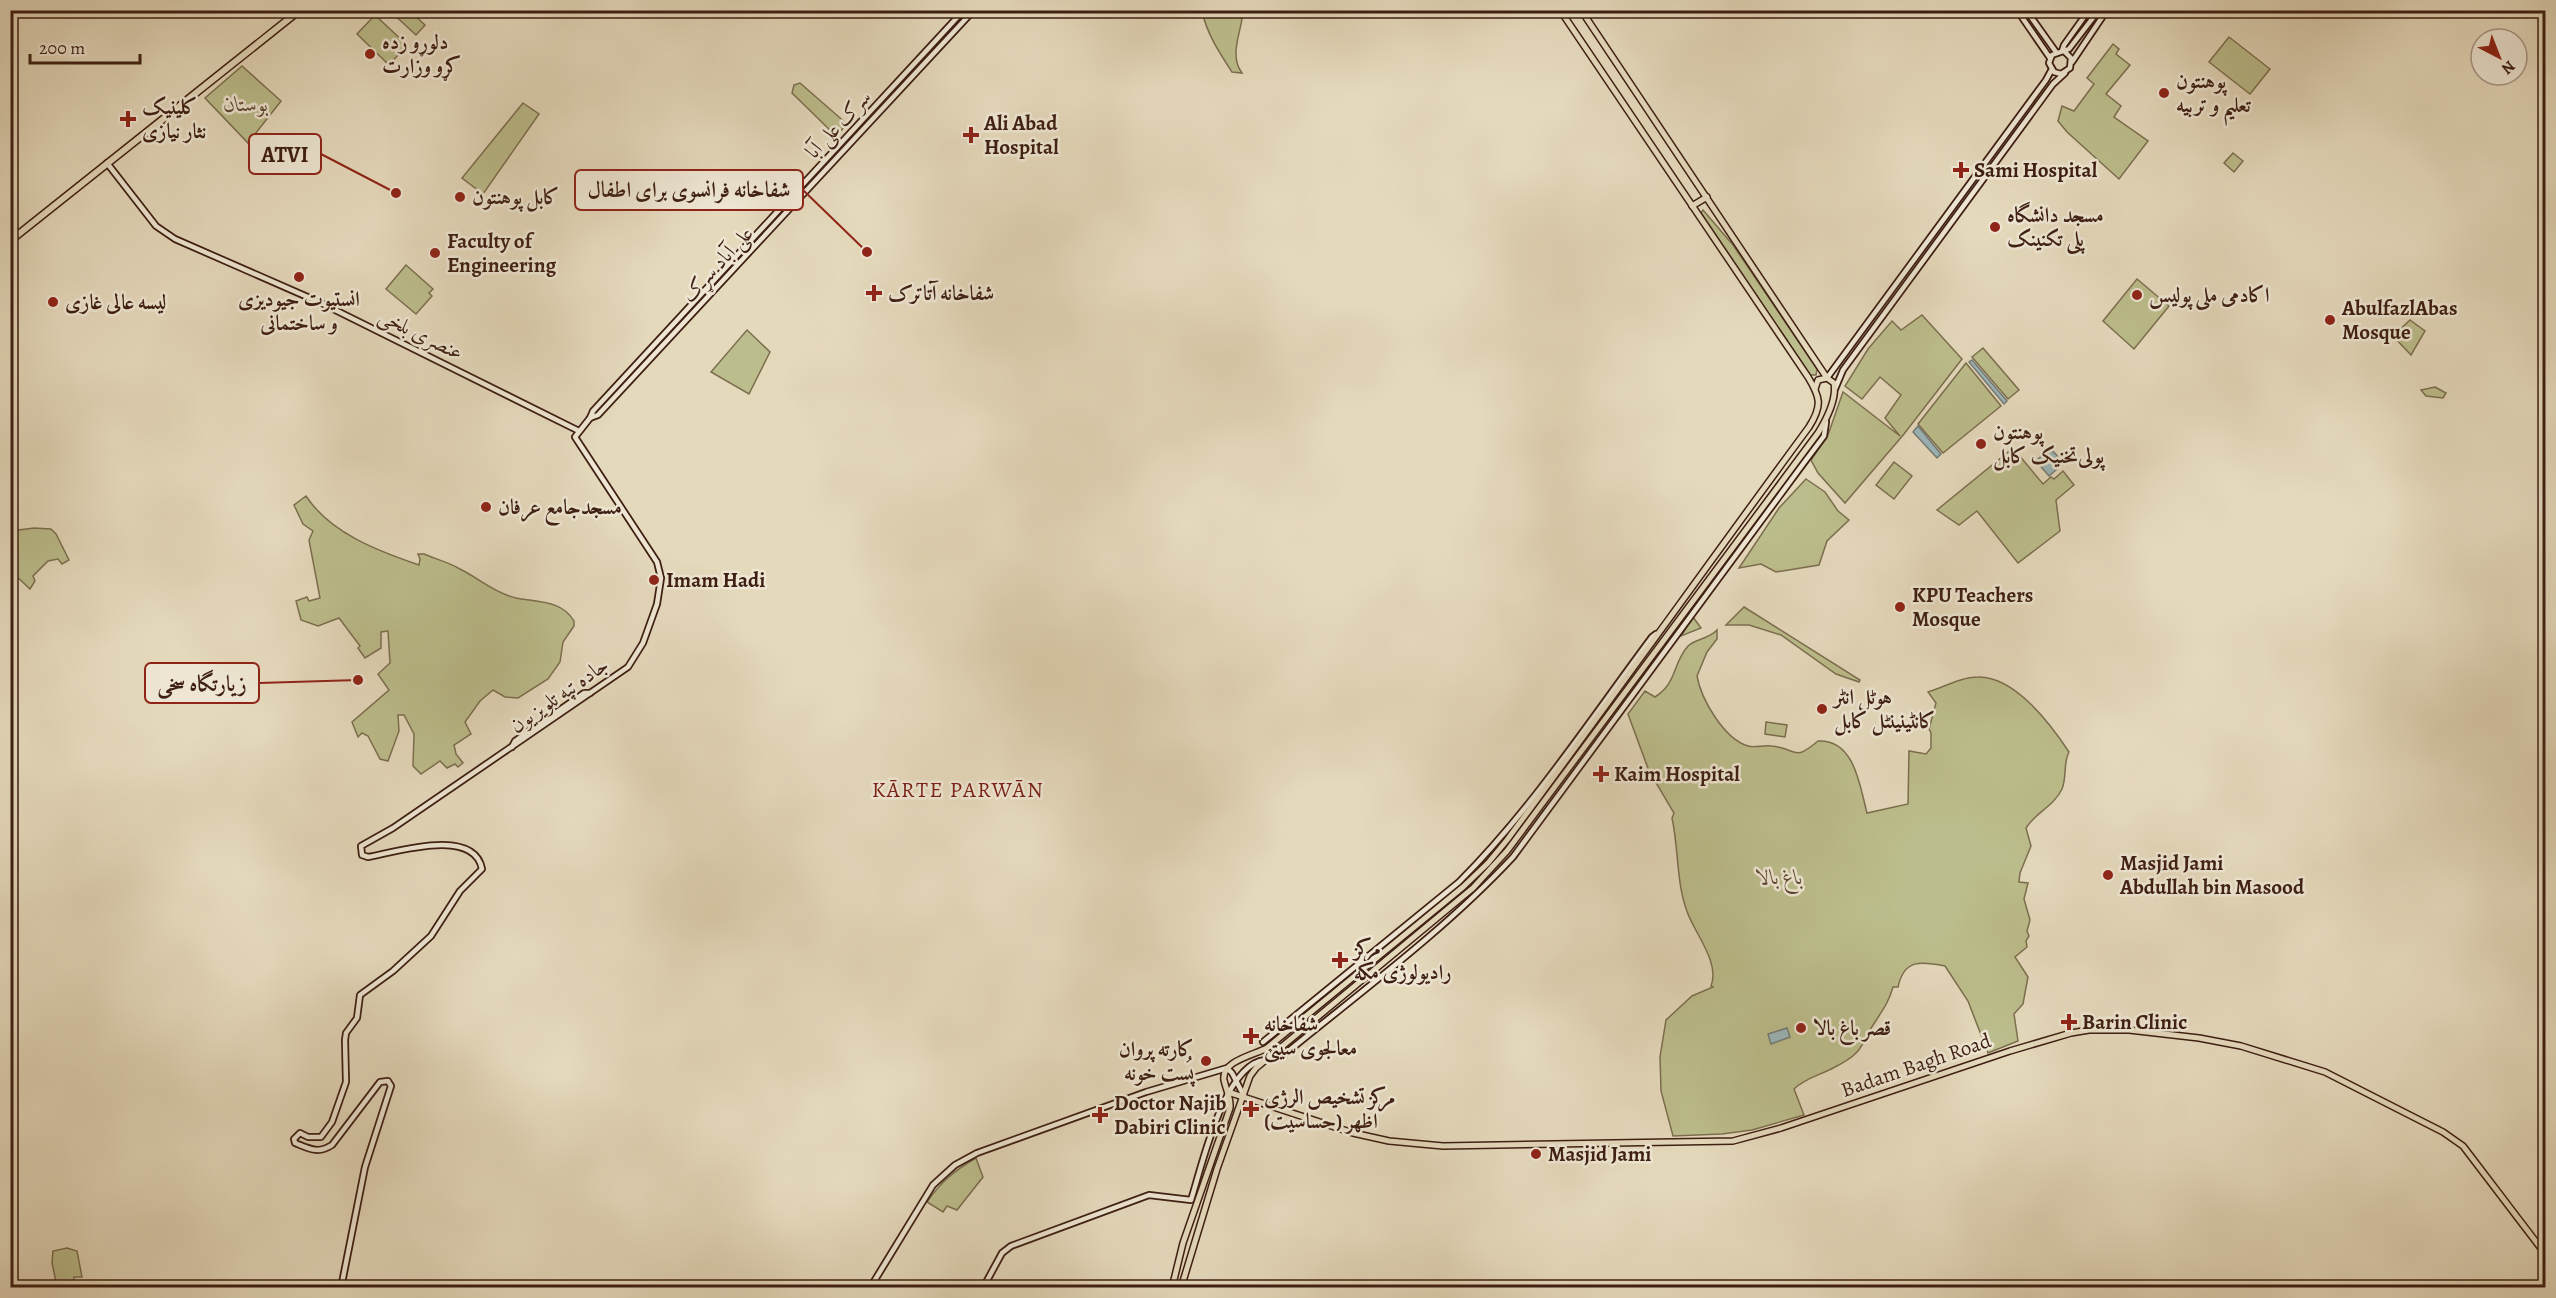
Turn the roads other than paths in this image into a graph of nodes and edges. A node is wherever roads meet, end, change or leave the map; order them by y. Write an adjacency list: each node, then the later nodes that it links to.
1 (300, 10): 18 (highway)
2 (964, 10): 16 (street, سرک علی آبا)
3 (974, 10): 17 (street, علی آباد سړک)
4 (1560, 10): 22 (main road)
5 (1581, 10): 21 (main road)
6 (2017, 10): 12 (street)
7 (2026, 10): 11 (street)
8 (2089, 10): 11 (street)
9 (2098, 10): 11 (street)
10 (2107, 10): 13 (street)
11 (2061, 52): 12 (street); 13 (street)
12 (2050, 58): 14 (street)
13 (2072, 62): 15 (street)
14 (2052, 69): 15 (street); 26 (street)
15 (2065, 73): 28 (street)
16 (877, 105): 17 (street); 19 (street, سرک علی آبا)
17 (882, 110): 20 (street, علی آباد سړک)
18 (107, 163): 23 (highway); 31 (street, عنصری بلخی)
19 (823, 164): 20 (street); 24 (street, سرک علی آبا)
20 (828, 168): 25 (street, علی آباد سړک)
21 (1707, 197): 22 (main road); 26 (main road)
22 (1692, 206): 27 (main road)
23 (10, 241)
24 (723, 272): 25 (street); 30 (street, سرک علی آبا)
25 (728, 277): 30 (street, علی آباد سړک)
26 (1827, 378): 27 (main road); 28 (main road)
27 (1815, 389): 29 (main road)
28 (1834, 392): 29 (main road); 34 (main road)
29 (1820, 396): 33 (main road)
30 (590, 418): 31 (street, علی آباد سړک)
31 (579, 431): 32 (street, علی آباد سړک)
32 (575, 437): 43 (street, جاده تپه تلویزیون)
33 (1661, 632): 35 (main road); 36 (street)
34 (1655, 659): 35 (main road); 37 (street)
35 (1575, 756): 37 (main road); 38 (main road)
36 (1263, 1042)
37 (1268, 1058): 39 (street); 41 (main road)
38 (1227, 1068): 39 (street); 40 (main road); 44 (street)
39 (1237, 1081): 40 (street); 41 (street)
40 (1228, 1092): 41 (main road, Badam Bagh Road); 45 (street); 46 (main road)
41 (1242, 1095): 42 (main road, Badam Bagh Road); 47 (main road)
42 (2546, 1255)
43 (341, 1287)
44 (870, 1287)
45 (983, 1287)
46 (1172, 1287)
47 (1181, 1287)

